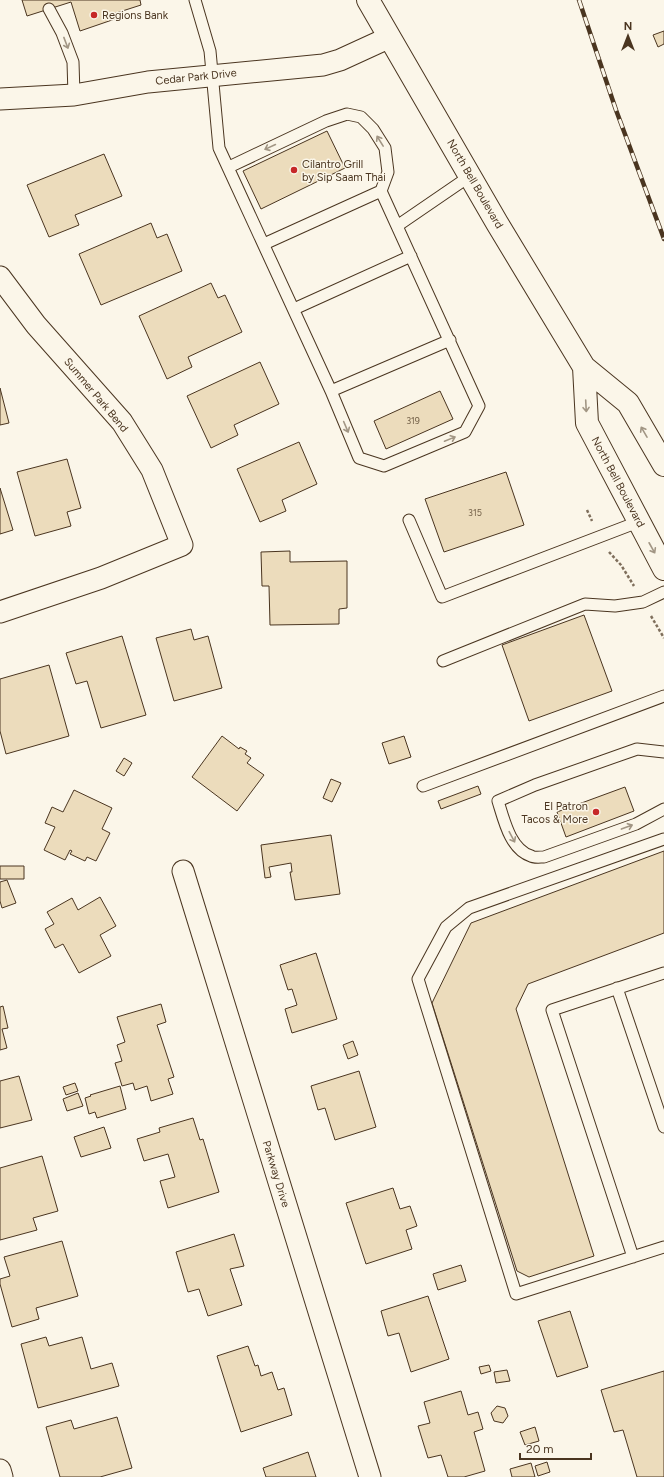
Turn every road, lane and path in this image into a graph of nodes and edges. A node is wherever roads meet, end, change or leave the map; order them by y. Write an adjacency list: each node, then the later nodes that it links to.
1 (195, 0): 5 (lane)
2 (368, 0): 4 (main road, North Bell Boulevard)
3 (49, 9): 6 (lane, one-way to 6)
4 (388, 38): 5 (street, Cedar Park Drive); 9 (main road, North Bell Boulevard)
5 (212, 74): 6 (street, Cedar Park Drive); 8 (lane)
6 (74, 95): 7 (street, Cedar Park Drive)
7 (0, 99)
8 (229, 167): 10 (lane, one-way to 8); 12 (lane)
9 (470, 176): 11 (lane); 17 (main road, North Bell Boulevard)
10 (381, 191): 11 (lane); 12 (lane)
11 (397, 226): 13 (lane)
12 (264, 244): 15 (lane)
13 (411, 256): 15 (lane); 16 (lane)
14 (0, 277): 27 (street, Summer Park Bend)
15 (294, 309): 18 (lane)
16 (450, 340): 18 (lane); 18 (lane, one-way to 16)
17 (584, 367): 19 (main road, North Bell Boulevard, one-way to 17); 22 (main road, North Bell Boulevard, one-way to 22)
18 (331, 391)
19 (664, 465)
20 (587, 510): 23 (path)
21 (409, 520): 23 (lane)
22 (638, 522): 23 (lane); 24 (main road, North Bell Boulevard, one-way to 24)
23 (600, 535): 26 (path)
24 (664, 569)
25 (664, 592): 26 (lane)
26 (643, 602): 28 (path); 29 (lane)
27 (0, 612)
28 (664, 638)
29 (444, 661)
30 (664, 696): 32 (lane)
31 (664, 752): 33 (lane, one-way to 33)
32 (423, 786)
33 (664, 809)
34 (664, 839): 40 (lane)
35 (183, 871): 43 (street, Parkway Drive)
36 (664, 973): 37 (lane)
37 (617, 988): 38 (lane); 40 (lane)
38 (664, 1127)
39 (664, 1247): 40 (lane)
40 (633, 1257)
41 (0, 1470): 42 (street)
42 (2, 1477)
43 (370, 1477)

